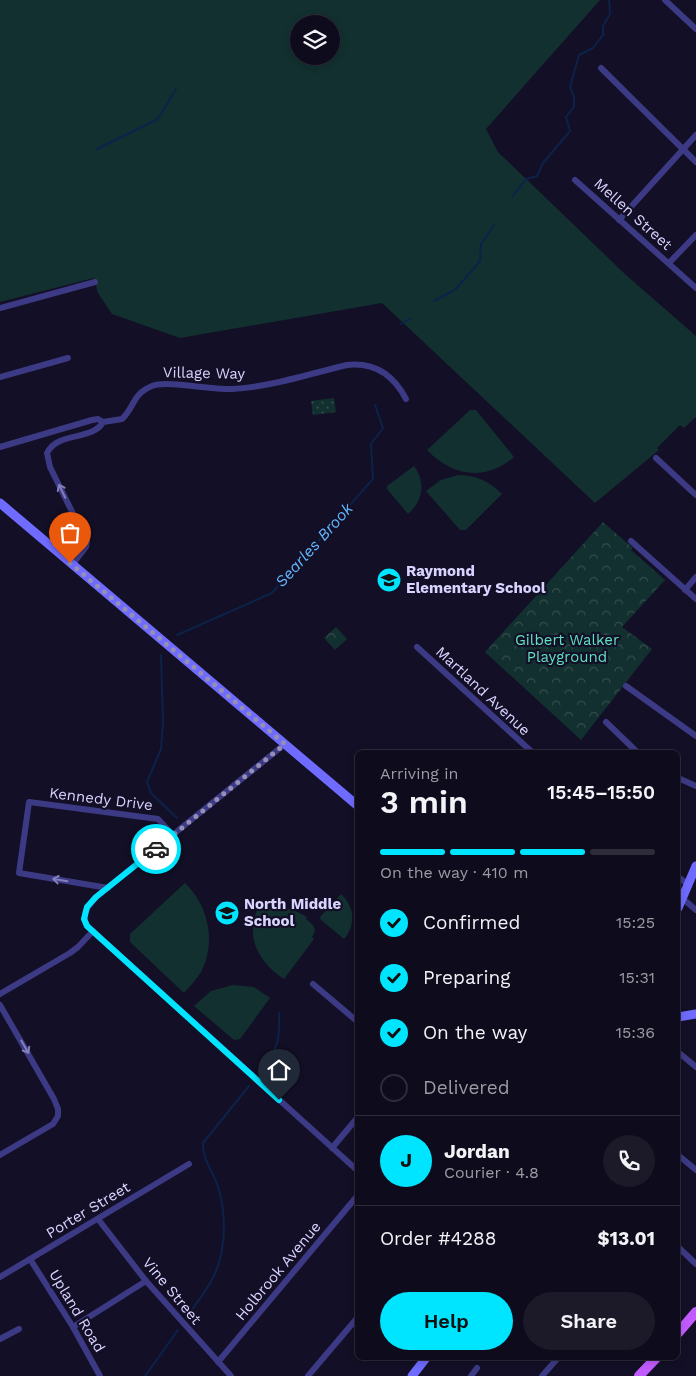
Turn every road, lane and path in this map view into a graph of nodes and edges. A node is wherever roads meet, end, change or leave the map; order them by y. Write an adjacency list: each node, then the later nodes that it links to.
1 (665, 0): 2 (street)
2 (696, 29)
3 (601, 68): 5 (street)
4 (696, 135): 5 (street)
5 (683, 150): 6 (street); 8 (street)
6 (696, 162)
7 (575, 180): 8 (street, Mellen Street)
8 (619, 220): 10 (street, Mellen Street)
9 (696, 235): 10 (street)
10 (669, 263): 12 (street, Mellen Street)
11 (95, 282): 13 (street)
12 (696, 288)
13 (0, 308)
14 (68, 358): 15 (street)
15 (0, 377)
16 (406, 399): 17 (street, Village Way)
17 (103, 422): 18 (street); 23 (street, Village Way, one-way to 17)
18 (0, 447)
19 (656, 458): 20 (street)
20 (696, 495)
21 (0, 503): 23 (main road)
22 (631, 541): 25 (street)
23 (72, 565): 31 (main road)
24 (696, 577): 25 (street)
25 (685, 590): 26 (street)
26 (696, 599)
27 (418, 647): 32 (street, Martland Avenue)
28 (626, 686): 30 (street)
29 (606, 722): 33 (street)
30 (696, 736)
31 (285, 744): 36 (main road); 37 (street)
32 (530, 750)
33 (635, 750)
34 (680, 779): 35 (street)
35 (696, 786)
36 (355, 803)
37 (174, 835): 41 (street); 41 (street, Kennedy Drive, one-way to 37)
38 (696, 866): 40 (main road)
39 (680, 878): 40 (street)
40 (688, 884): 42 (main road)
41 (108, 888): 45 (street)
42 (682, 898): 43 (main road); 44 (street)
43 (680, 903)
44 (696, 910)
45 (93, 931): 47 (street); 55 (street)
46 (313, 984): 51 (street)
47 (0, 994)
48 (0, 1005): 56 (street, one-way to 56)
49 (696, 1014): 50 (main road)
50 (680, 1017)
51 (355, 1019)
52 (680, 1054): 53 (street)
53 (696, 1067)
54 (355, 1121): 55 (street)
55 (332, 1148): 59 (street)
56 (0, 1155)
57 (680, 1158): 60 (street)
58 (189, 1164): 62 (street, Porter Street)
59 (355, 1168)
60 (696, 1170)
61 (355, 1199): 77 (street, Holbrook Avenue)
62 (98, 1219): 64 (street, Porter Street); 67 (street, Vine Street)
63 (680, 1249): 65 (street)
64 (30, 1259): 66 (street, Porter Street); 70 (street, Upland Road)
65 (696, 1264)
66 (0, 1277)
67 (146, 1281): 70 (street); 77 (street, Vine Street)
68 (696, 1312): 72 (main road)
69 (355, 1321): 81 (street)
70 (73, 1327): 79 (street, Upland Road)
71 (19, 1329): 73 (street)
72 (680, 1330)
73 (0, 1339)
74 (424, 1360): 82 (main road)
75 (556, 1360): 84 (street)
76 (654, 1360): 85 (main road)
77 (218, 1362): 80 (street, Vine Street)
78 (477, 1368): 83 (street)
79 (100, 1376)
80 (231, 1376)
81 (308, 1376)
82 (412, 1376)
83 (471, 1376)
84 (542, 1376)
85 (639, 1376)

